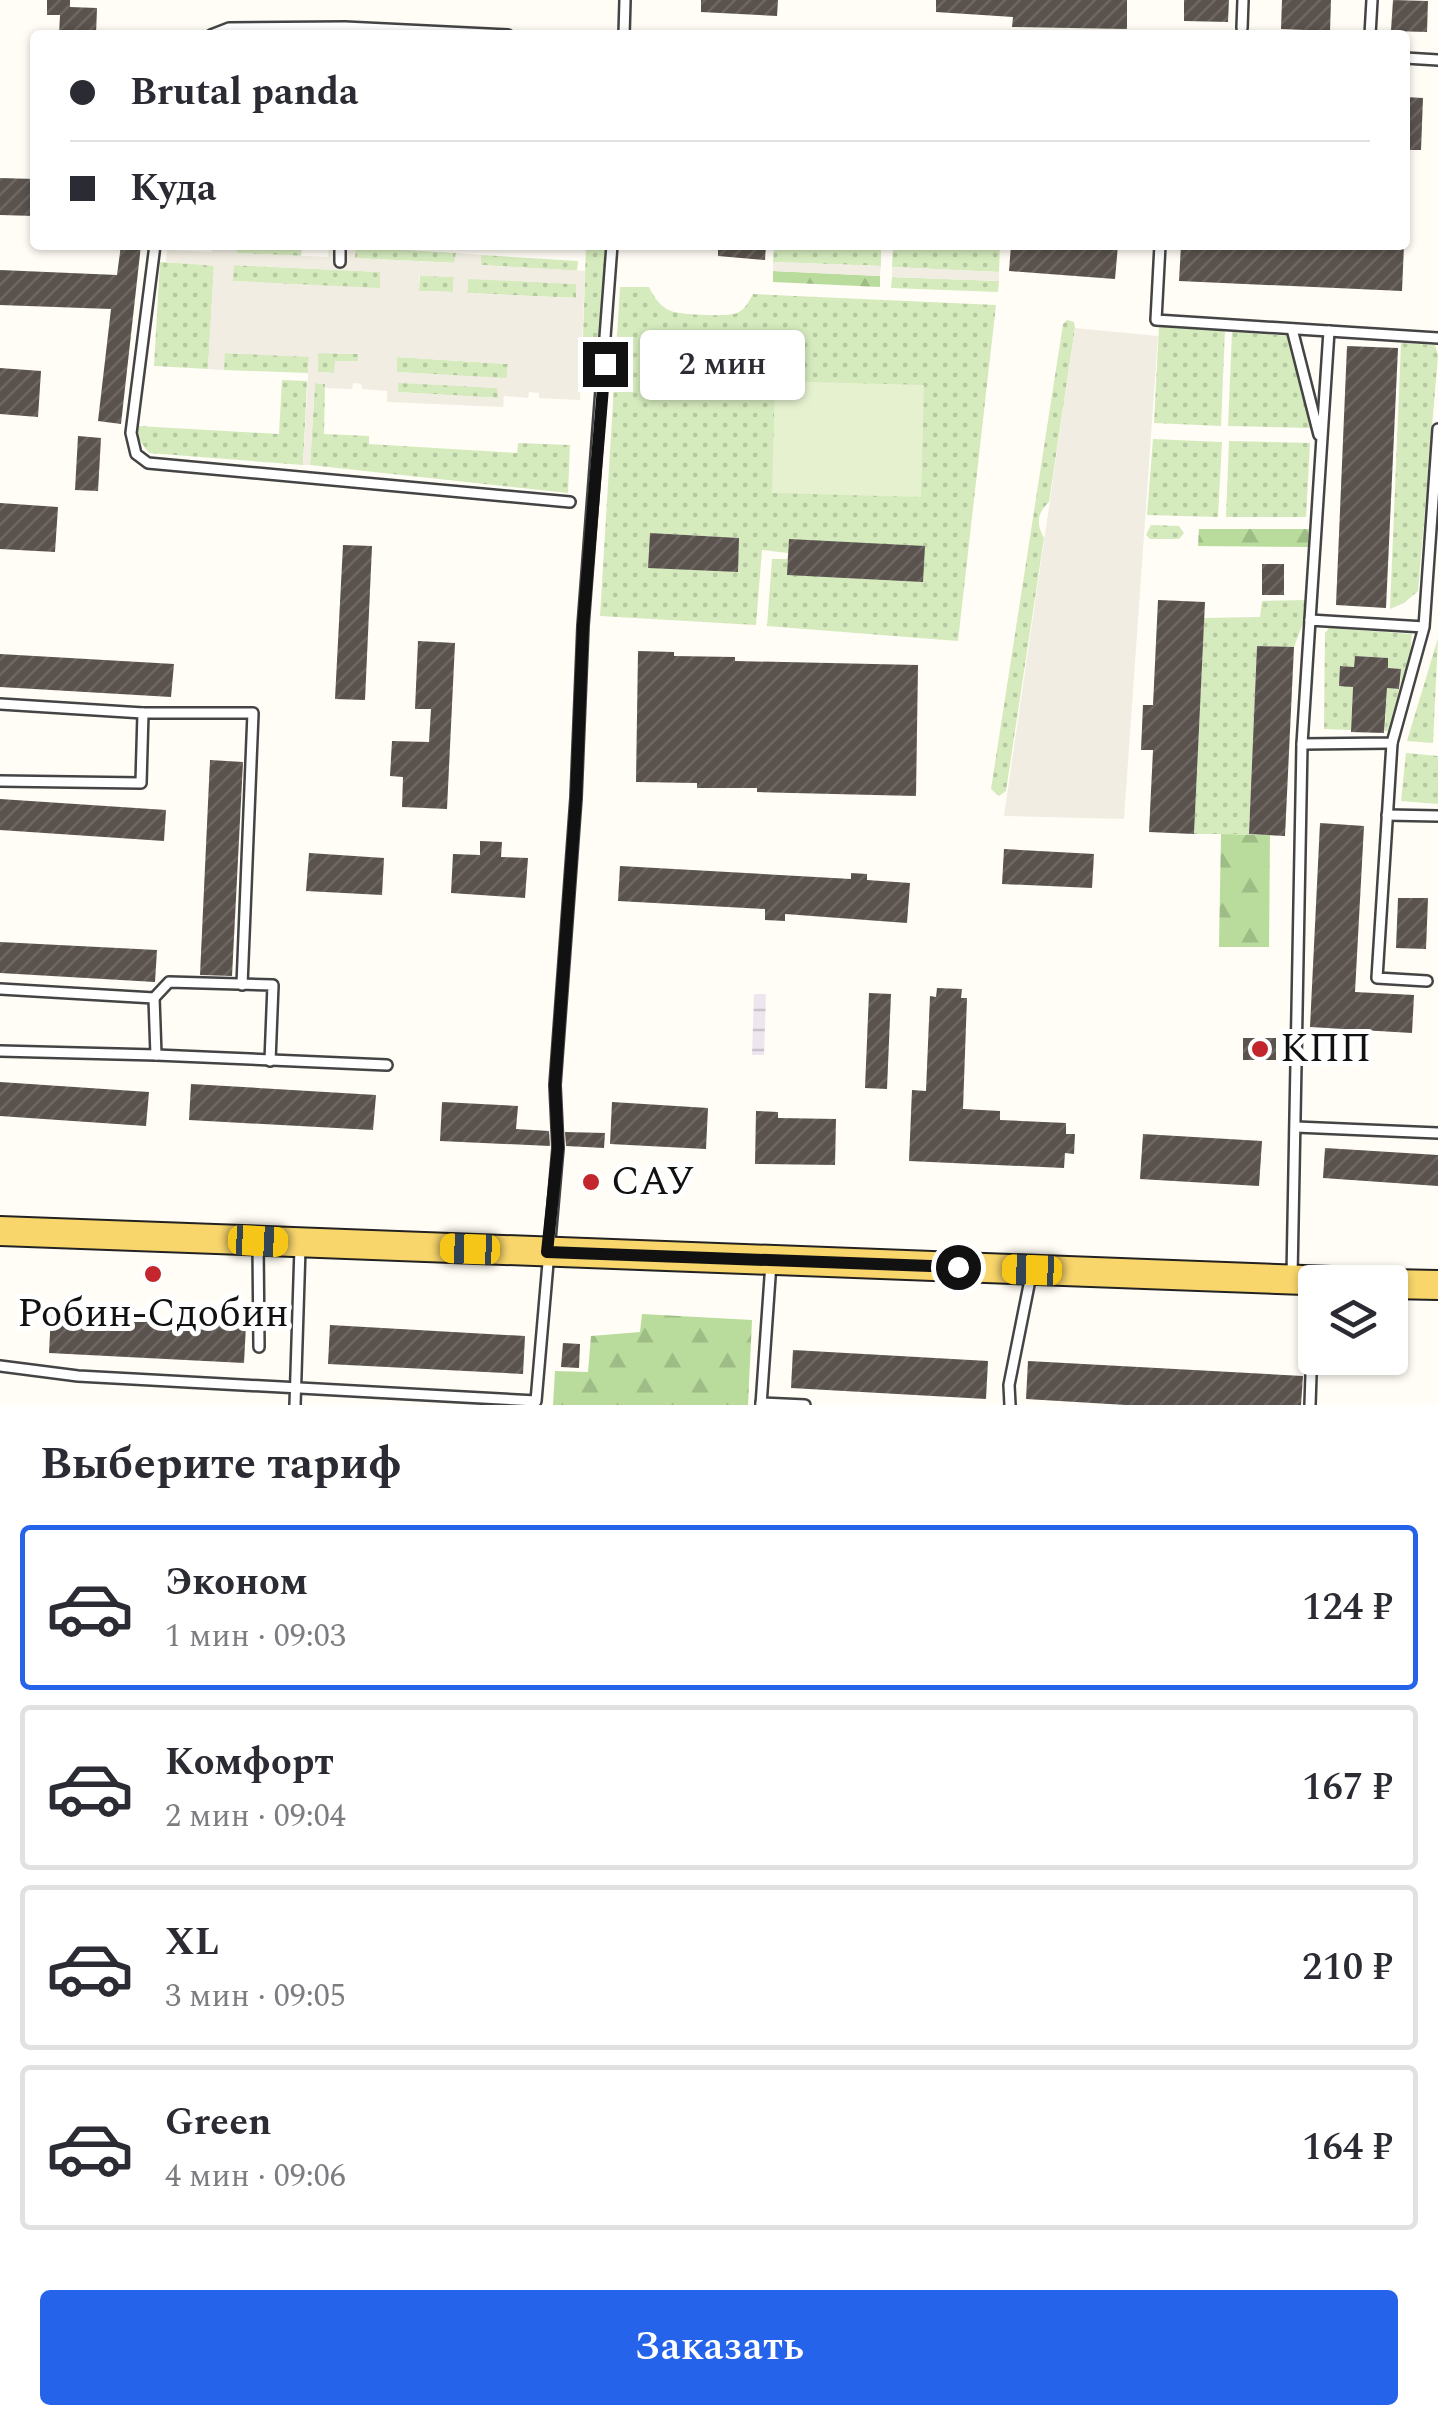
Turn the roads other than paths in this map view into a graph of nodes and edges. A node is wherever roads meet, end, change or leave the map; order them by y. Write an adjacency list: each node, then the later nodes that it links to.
1 (625, 0): 7 (lane)
2 (1243, 0): 4 (lane)
3 (1372, 0): 8 (lane)
4 (1242, 28)
5 (224, 30): 6 (lane)
6 (306, 30)
7 (624, 30)
8 (1370, 30)
9 (1410, 58): 10 (lane)
10 (1438, 60)
11 (154, 250): 22 (lane)
12 (340, 250): 15 (lane)
13 (612, 250): 45 (lane)
14 (1160, 250): 16 (lane)
15 (340, 262)
16 (1292, 328): 17 (lane); 21 (lane)
17 (1328, 331): 18 (lane); 21 (lane)
18 (1438, 338)
19 (1438, 429): 20 (lane)
20 (1438, 438): 24 (lane)
21 (1322, 447): 23 (lane)
22 (570, 502)
23 (1310, 620): 24 (lane); 28 (lane)
24 (1424, 627): 27 (lane)
25 (0, 704): 26 (lane)
26 (143, 713): 29 (lane); 33 (lane)
27 (1392, 743): 28 (lane); 30 (lane)
28 (1302, 744): 40 (lane)
29 (0, 782)
30 (1388, 816): 31 (lane); 32 (lane)
31 (1438, 816)
32 (1427, 981)
33 (242, 985): 35 (lane); 38 (lane)
34 (0, 989): 35 (lane)
35 (154, 998): 37 (lane)
36 (0, 1051): 37 (lane)
37 (156, 1054): 38 (lane)
38 (270, 1061): 39 (lane)
39 (386, 1066)
40 (1296, 1127): 41 (lane); 47 (lane)
41 (1438, 1133)
42 (0, 1231): 43 (main road)
43 (258, 1241): 44 (main road); 52 (lane)
44 (300, 1243): 45 (main road); 55 (lane)
45 (547, 1252): 46 (main road); 56 (lane)
46 (771, 1260): 48 (main road); 57 (lane)
47 (1302, 1265)
48 (1032, 1270): 49 (main road); 60 (lane)
49 (1298, 1280)
50 (1408, 1285): 51 (main road)
51 (1438, 1286)
52 (260, 1347)
53 (0, 1366): 55 (lane)
54 (1308, 1375): 61 (lane)
55 (295, 1389): 56 (lane); 58 (lane)
56 (536, 1403)
57 (761, 1404): 59 (lane)
58 (295, 1405)
59 (805, 1405)
60 (1010, 1405)
61 (1310, 1405)

